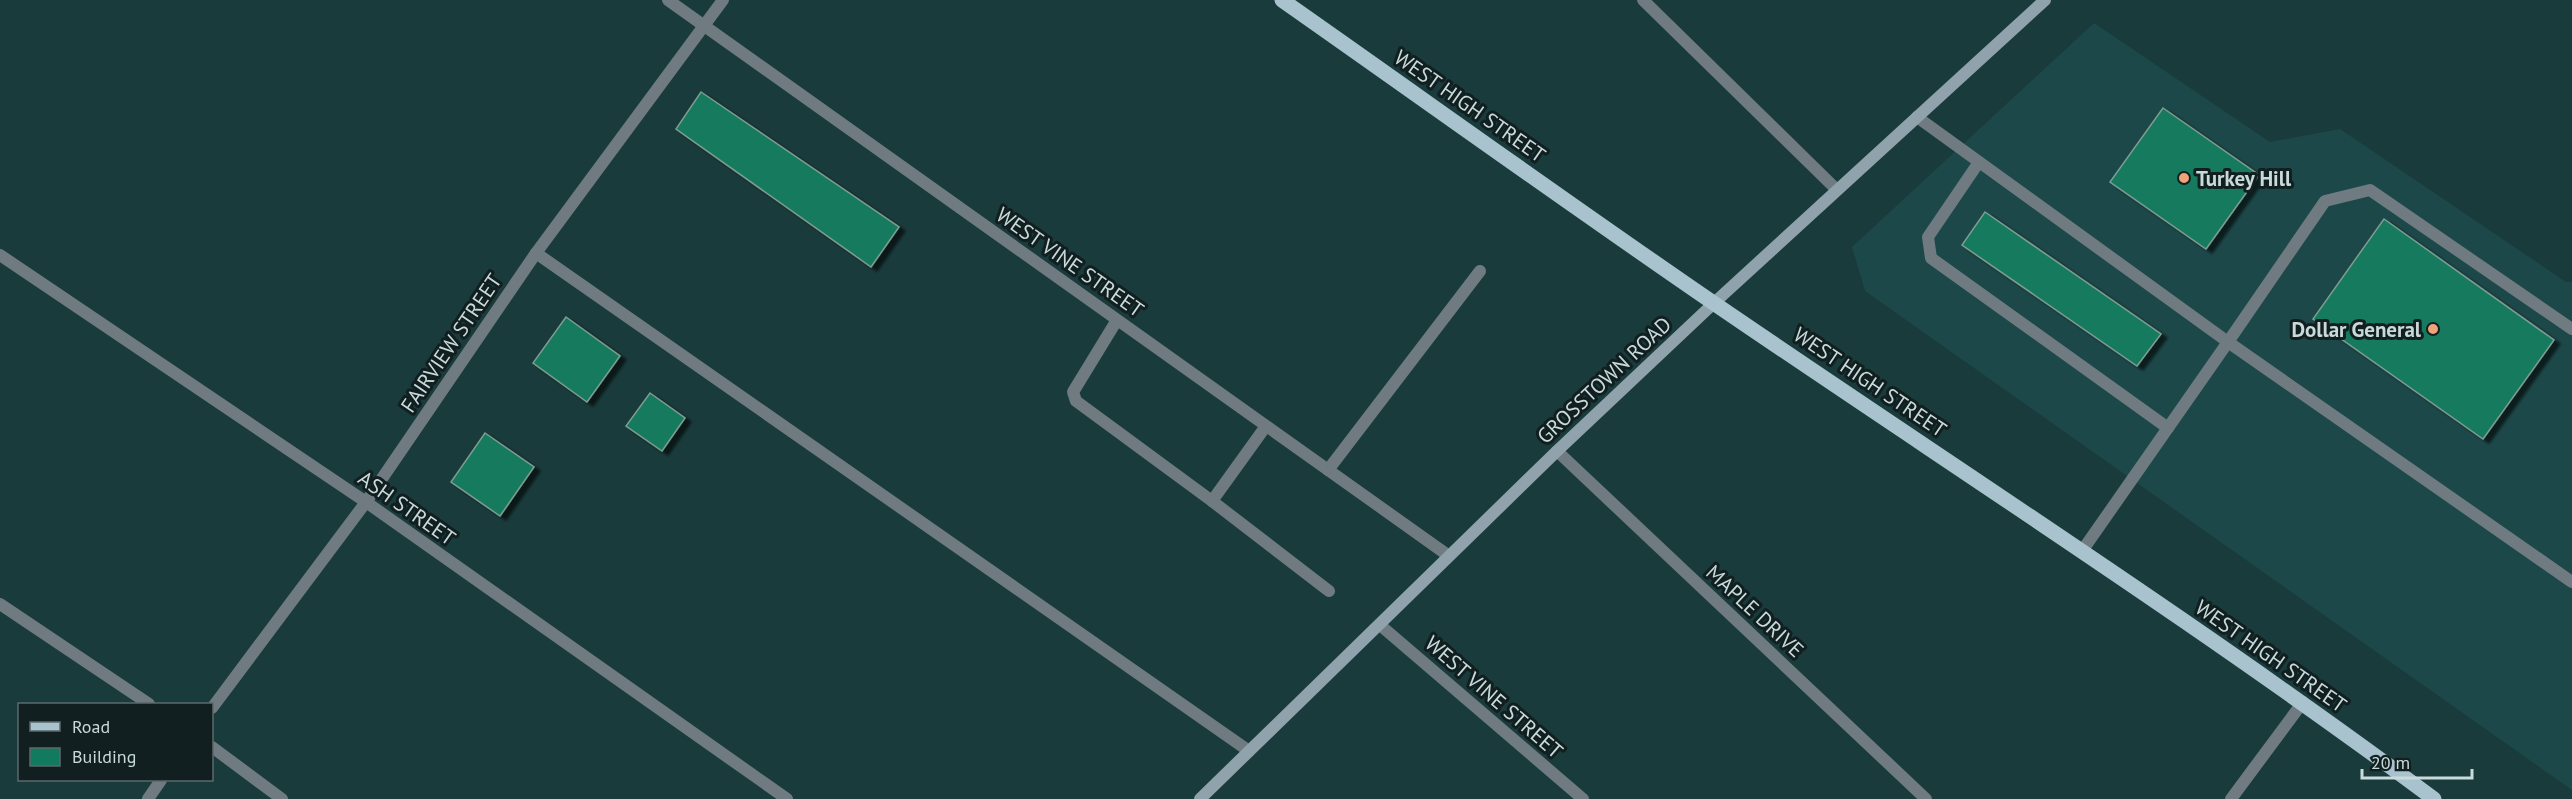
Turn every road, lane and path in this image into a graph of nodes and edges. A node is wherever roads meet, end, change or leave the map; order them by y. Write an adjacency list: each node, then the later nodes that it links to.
1 (668, 0): 6 (street, WEST VINE STREET)
2 (723, 0): 6 (street, FAIRVIEW STREET)
3 (1282, 0): 13 (main road, WEST HIGH STREET)
4 (1643, 0): 9 (street)
5 (2045, 0): 7 (street, GROSSTOWN ROAD)
6 (705, 26): 10 (street, FAIRVIEW STREET); 14 (street, WEST VINE STREET)
7 (1917, 117): 8 (street); 9 (street, GROSSTOWN ROAD)
8 (1979, 162): 16 (street); 18 (street)
9 (1837, 190): 13 (street, GROSSTOWN ROAD)
10 (536, 253): 22 (street, FAIRVIEW STREET); 33 (street)
11 (0, 255): 22 (street, ASH STREET)
12 (1479, 271): 20 (street)
13 (1714, 303): 19 (street, GROSSTOWN ROAD); 23 (main road, WEST HIGH STREET)
14 (1117, 320): 17 (street, WEST VINE STREET); 21 (street)
15 (2572, 329): 16 (street)
16 (2228, 342): 18 (street); 25 (street)
17 (1266, 426): 20 (street, WEST VINE STREET); 21 (street)
18 (2168, 428): 23 (street)
19 (1557, 451): 24 (street, GROSSTOWN ROAD); 40 (street, MAPLE DRIVE)
20 (1328, 470): 24 (street, WEST VINE STREET)
21 (1212, 501): 26 (street)
22 (366, 502): 31 (street, FAIRVIEW STREET); 37 (street, ASH STREET)
23 (2082, 550): 29 (main road, WEST HIGH STREET)
24 (1449, 556): 28 (street, GROSSTOWN ROAD)
25 (2572, 582)
26 (1329, 591)
27 (0, 604): 30 (street)
28 (1380, 625): 33 (street, GROSSTOWN ROAD); 39 (street, WEST VINE STREET)
29 (2303, 702): 41 (street); 42 (main road, WEST HIGH STREET)
30 (146, 703)
31 (213, 707)
32 (213, 748): 36 (street)
33 (1249, 752): 38 (street, GROSSTOWN ROAD)
34 (160, 781): 35 (street)
35 (148, 799)
36 (282, 799)
37 (787, 799)
38 (1200, 799)
39 (1583, 799)
40 (1926, 799)
41 (2230, 799)
42 (2434, 799)

